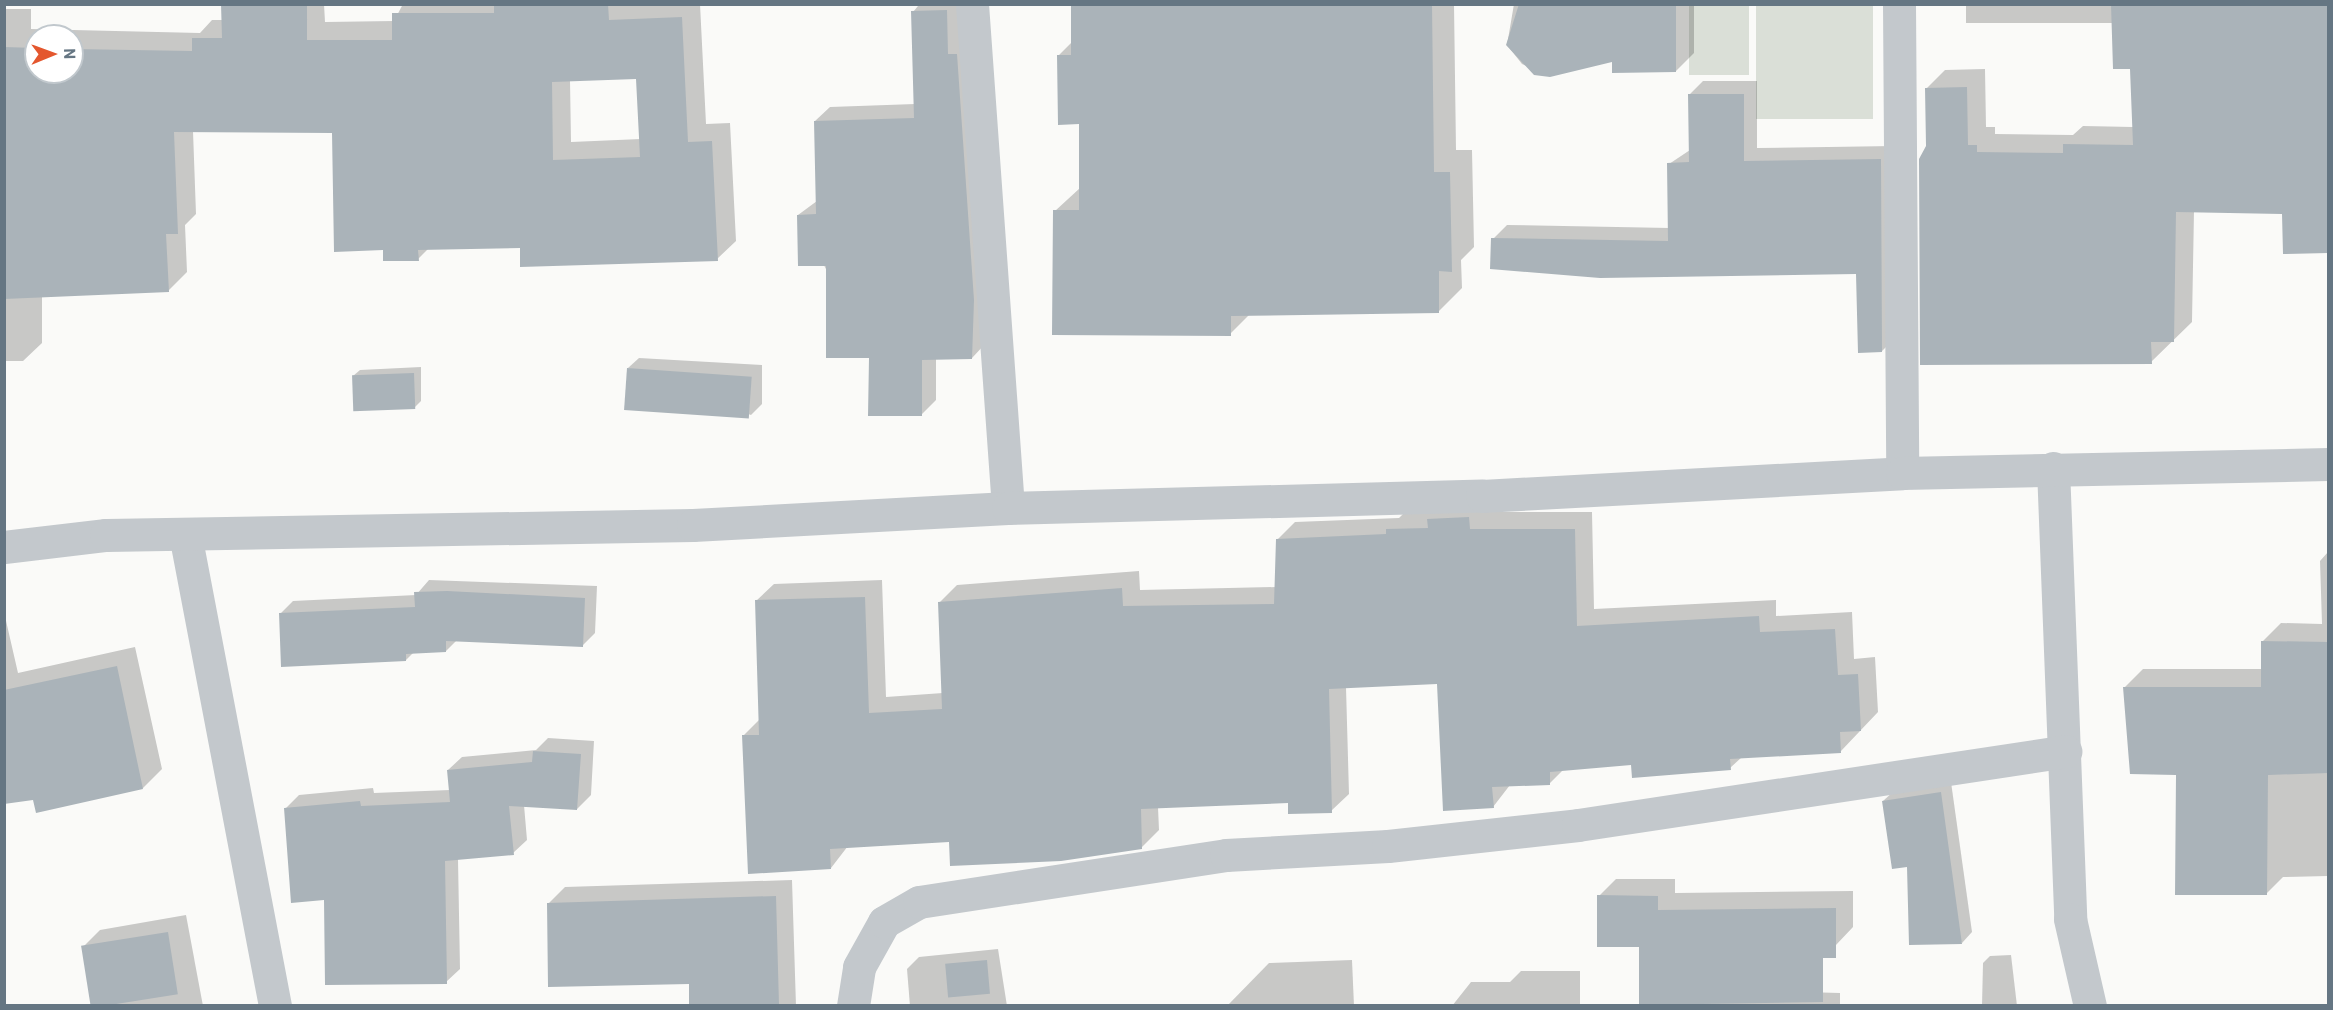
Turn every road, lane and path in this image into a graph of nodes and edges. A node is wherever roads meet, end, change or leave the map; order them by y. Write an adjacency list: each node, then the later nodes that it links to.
1 (972, 4): 6 (street)
2 (1899, 4): 5 (street)
3 (2328, 464): 4 (street)
4 (2053, 468): 5 (street); 9 (street)
5 (1902, 473): 6 (street)
6 (1008, 508): 7 (street)
7 (185, 534): 8 (street); 10 (street)
8 (4, 547)
9 (2066, 751): 11 (street); 12 (street)
10 (275, 1005)
11 (853, 1005)
12 (2090, 1005)

